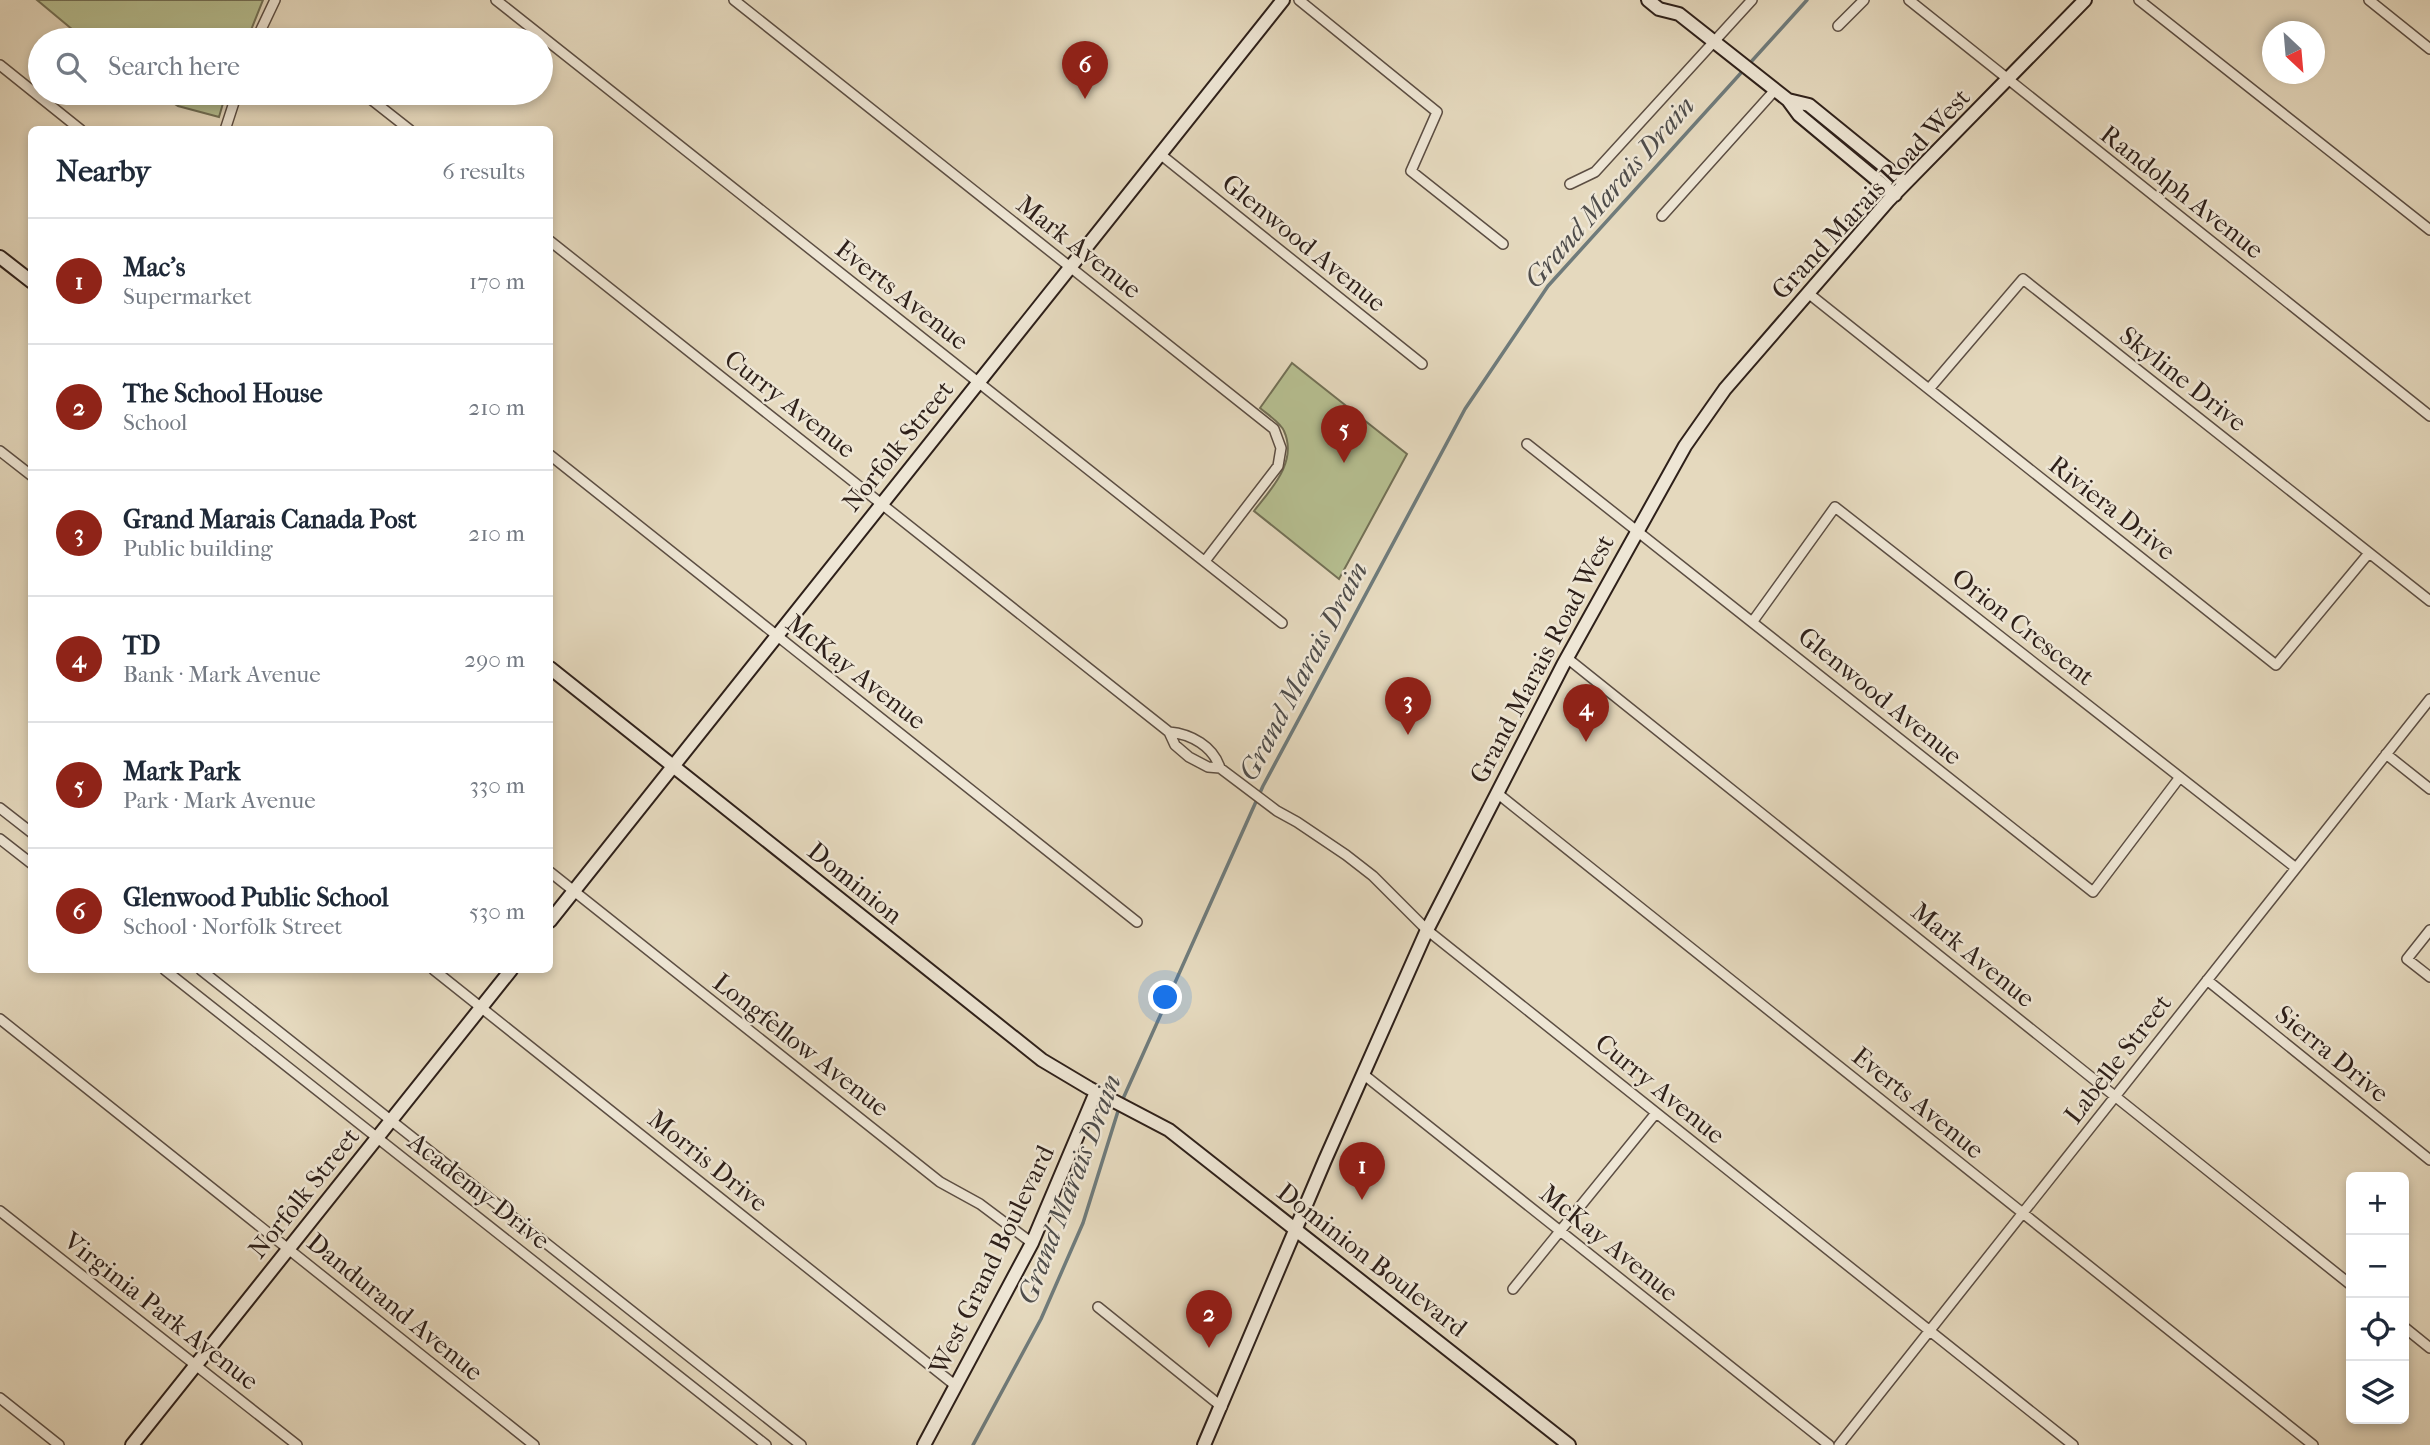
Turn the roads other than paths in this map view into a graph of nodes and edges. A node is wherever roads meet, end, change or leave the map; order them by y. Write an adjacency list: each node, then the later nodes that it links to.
1 (275, 0): 16 (street)
2 (496, 0): 17 (street, Everts Avenue)
3 (734, 0): 41 (street, Mark Avenue)
4 (1283, 0): 32 (street, Norfolk Street)
5 (1299, 0): 39 (street)
6 (1648, 0): 14 (street)
7 (1673, 0): 14 (street)
8 (1752, 0): 18 (street)
9 (1864, 0): 15 (street)
10 (1909, 0): 22 (street, Randolph Avenue)
11 (2085, 0): 22 (street, Grand Marais Road West)
12 (2139, 0): 37 (street)
13 (2369, 0): 20 (street)
14 (1679, 14): 18 (street)
15 (1838, 26)
16 (262, 28)
17 (531, 28)
18 (1718, 44): 23 (street); 34 (street)
19 (553, 45): 45 (street, Everts Avenue)
20 (2430, 49)
21 (0, 65): 24 (street)
22 (2008, 81): 33 (street, Grand Marais Road West); 47 (street, Randolph Avenue)
23 (1770, 85): 25 (street); 36 (street)
24 (28, 87)
25 (1788, 100): 33 (street); 35 (street)
26 (50, 105): 29 (street)
27 (233, 105): 30 (street)
28 (378, 105): 31 (street)
29 (76, 126)
30 (226, 126)
31 (405, 126)
32 (1160, 154): 41 (street, Norfolk Street); 44 (street, Glenwood Avenue)
33 (1905, 183): 35 (street, Grand Marais Road West)
34 (1570, 184)
35 (1895, 195): 43 (street, Grand Marais Road West)
36 (1662, 216)
37 (2430, 230)
38 (553, 243): 52 (street, Curry Avenue)
39 (1503, 244)
40 (0, 257): 42 (street)
41 (1070, 267): 45 (street, Norfolk Street); 55 (street, Mark Avenue)
42 (28, 279)
43 (1808, 293): 46 (street, Riviera Drive); 53 (street, Grand Marais Road West)
44 (1422, 365)
45 (978, 383): 52 (street, Norfolk Street); 55 (street, Everts Avenue)
46 (1928, 389): 54 (street, Skyline Drive); 54 (street, Riviera Drive)
47 (2430, 416)
48 (1527, 444): 53 (street, Glenwood Avenue)
49 (0, 451): 51 (street)
50 (553, 457): 59 (street, McKay Avenue)
51 (28, 473)
52 (881, 504): 59 (street, Norfolk Street); 63 (street, Curry Avenue)
53 (1637, 530): 57 (street, Glenwood Avenue); 60 (street, Grand Marais Road West)
54 (2369, 553): 56 (street, Skyline Drive)
55 (1205, 561): 58 (street, Everts Avenue)
56 (2430, 601)
57 (1753, 621): 67 (street, Orion Crescent); 67 (street, Glenwood Avenue)
58 (1282, 623)
59 (776, 636): 65 (street, Norfolk Street); 78 (street, McKay Avenue)
60 (1567, 657): 69 (street, Grand Marais Road West); 91 (street, Mark Avenue)
61 (553, 670): 65 (street, Dominion)
62 (2430, 699): 64 (street, Labelle Street)
63 (1168, 732): 66 (street, Curry Avenue); 66 (street, Curry Avenue)
64 (2386, 754): 68 (street); 74 (street, Labelle Street)
65 (673, 766): 76 (street, Norfolk Street); 90 (street, Dominion)
66 (1220, 768): 79 (street, Curry Avenue)
67 (2180, 777): 74 (street, Orion Crescent)
68 (2430, 789)
69 (1497, 793): 79 (street, Grand Marais Road West); 98 (street, Everts Avenue)
70 (0, 808): 71 (street)
71 (28, 830)
72 (0, 839): 73 (street)
73 (28, 861)
74 (2296, 868): 86 (street, Labelle Street)
75 (553, 874): 76 (street, Longfellow Avenue)
76 (573, 891): 77 (street, Norfolk Street); 101 (street, Longfellow Avenue)
77 (553, 917)
78 (1137, 922)
79 (1427, 930): 89 (street, Grand Marais Road West); 92 (street, Curry Avenue)
80 (2430, 930): 85 (street)
81 (169, 973): 95 (street, Academy Drive)
82 (205, 973): 94 (street, Academy Drive)
83 (438, 973): 87 (street, Morris Drive)
84 (509, 973): 87 (street, Norfolk Street)
85 (2430, 977)
86 (2207, 981): 91 (street, Labelle Street); 96 (street, Sierra Drive)
87 (481, 1007): 94 (street, Norfolk Street); 110 (street, Morris Drive)
88 (0, 1019): 102 (street, Dandurand Avenue)
89 (1363, 1074): 99 (street, Grand Marais Road West); 100 (street, McKay Avenue)
90 (1096, 1092): 93 (street, Dominion); 101 (street, West Grand Boulevard)
91 (2115, 1096): 98 (street, Labelle Street); 103 (street, Mark Avenue)
92 (1656, 1113): 100 (street); 106 (street, Curry Avenue)
93 (1144, 1116): 99 (street, Dominion Boulevard)
94 (390, 1121): 95 (street, Norfolk Street); 118 (street, Academy Drive)
95 (377, 1137): 102 (street, Norfolk Street); 117 (street, Academy Drive)
96 (2430, 1160)
97 (0, 1210): 109 (street, Virginia Park Avenue)
98 (2022, 1213): 106 (street, Labelle Street); 125 (street, Everts Avenue)
99 (1297, 1229): 112 (street, Grand Marais Road West); 121 (street, Dominion Boulevard)
100 (1560, 1231): 104 (street); 122 (street, McKay Avenue)
101 (1032, 1243): 110 (street, West Grand Boulevard)
102 (288, 1249): 109 (street, Norfolk Street); 116 (street, Dandurand Avenue)
103 (2346, 1281)
104 (1513, 1289)
105 (1098, 1307): 112 (street)
106 (1929, 1331): 123 (street, Labelle Street); 124 (street, Curry Avenue)
107 (2409, 1331): 108 (street)
108 (2430, 1348)
109 (195, 1365): 114 (street, Norfolk Street); 115 (street, Virginia Park Avenue)
110 (956, 1386): 119 (street, West Grand Boulevard)
111 (0, 1398): 113 (street)
112 (1222, 1407): 120 (street, Grand Marais Road West)
113 (59, 1445)
114 (132, 1445)
115 (297, 1445)
116 (534, 1445)
117 (766, 1445)
118 (801, 1445)
119 (924, 1445)
120 (1204, 1445)
121 (1569, 1445)
122 (1829, 1445)
123 (1839, 1445)
124 (2073, 1445)
125 (2313, 1445)

